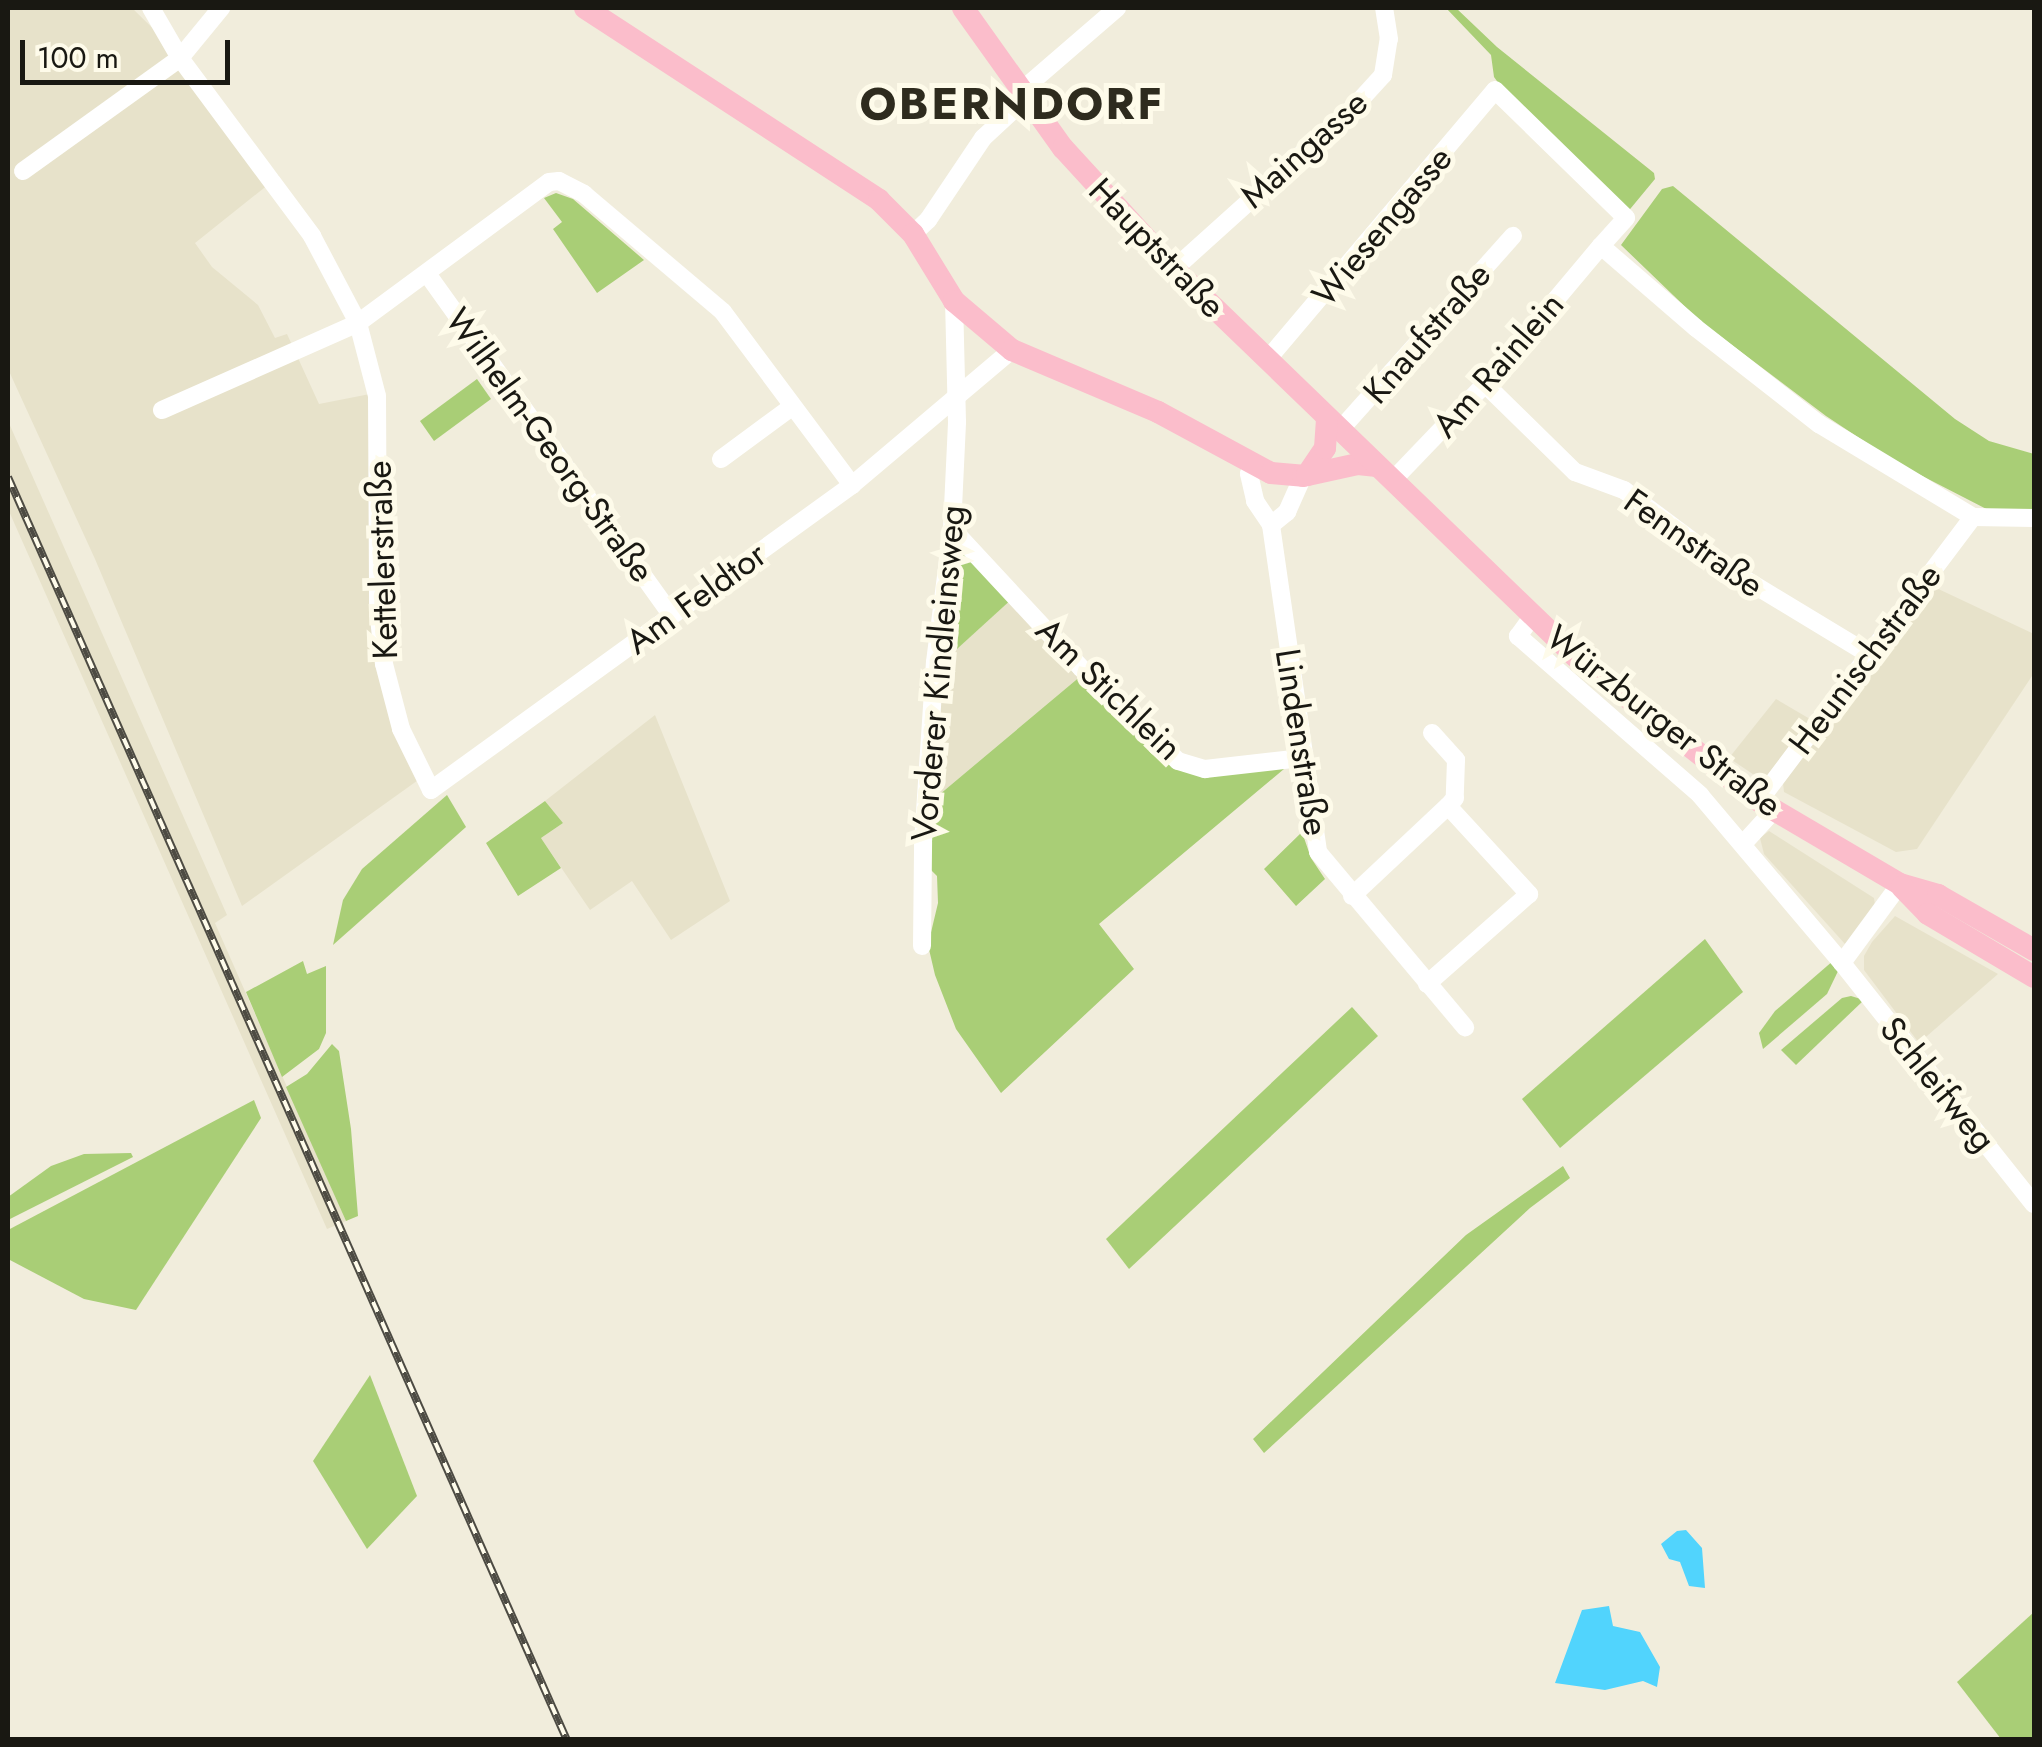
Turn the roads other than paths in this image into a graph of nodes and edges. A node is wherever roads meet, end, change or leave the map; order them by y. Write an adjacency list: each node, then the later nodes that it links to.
1 (152, 8): 7 (street, Kettelerstraße)
2 (221, 8): 7 (street)
3 (586, 8): 11 (main road)
4 (963, 8): 9 (main road, Hauptstraße)
5 (1117, 8): 9 (street)
6 (1384, 8): 14 (street, Maingasse)
7 (180, 58): 10 (street); 17 (street, Kettelerstraße)
8 (1495, 90): 13 (street, Am Rainlein); 19 (street, Wiesengasse)
9 (1024, 94): 11 (street); 14 (main road, Hauptstraße)
10 (23, 171)
11 (913, 234): 16 (main road)
12 (1513, 236): 24 (street, Knaufstraße)
13 (1601, 246): 20 (street, Am Rainlein); 30 (street)
14 (1174, 268): 19 (main road, Hauptstraße)
15 (428, 275): 17 (street); 22 (street); 34 (street, Wilhelm-Georg-Straße)
16 (954, 301): 18 (main road); 21 (street)
17 (358, 323): 23 (street); 39 (street, Kettelerstraße)
18 (1012, 350): 21 (street, Am Feldtor); 26 (main road)
19 (1267, 360): 24 (main road, Hauptstraße)
20 (1485, 384): 27 (street, Am Rainlein); 36 (street, Fennstraße)
21 (956, 400): 29 (street, Am Feldtor); 33 (street, Vorderer Kindleinsweg)
22 (793, 406): 25 (street); 29 (street)
23 (162, 410)
24 (1333, 424): 27 (main road, Hauptstraße); 28 (main road)
25 (722, 459)
26 (1252, 464): 28 (main road); 32 (street, Lindenstraße)
27 (1384, 474): 28 (main road); 35 (main road, Würzburger Straße)
28 (1305, 476): 32 (street)
29 (852, 484): 34 (street, Am Feldtor)
30 (1973, 517): 31 (street); 36 (street, Heunischstraße)
31 (2034, 518)
32 (1271, 524): 38 (street, Lindenstraße)
33 (952, 529): 38 (street, Am Stichlein); 45 (street, Vorderer Kindleinsweg)
34 (672, 615): 39 (street, Am Feldtor)
35 (1532, 618): 40 (main road, Würzburger Straße); 42 (street, Würzburger Straße)
36 (1868, 653): 40 (street, Heunischstraße)
37 (1432, 733): 41 (street)
38 (1302, 758): 44 (street, Lindenstraße)
39 (430, 790)
40 (1766, 805): 42 (street); 43 (main road, Würzburger Straße)
41 (1448, 806): 44 (street); 49 (street)
42 (1743, 844): 47 (street, Schleifweg)
43 (1900, 884): 46 (main road, Würzburger Straße); 47 (street); 48 (main road, Würzburger Straße)
44 (1352, 896): 49 (street, Lindenstraße)
45 (922, 946)
46 (2034, 950)
47 (1842, 962): 51 (street, Schleifweg)
48 (2034, 977)
49 (1426, 984): 50 (street, Lindenstraße)
50 (1465, 1026)
51 (2034, 1204)

